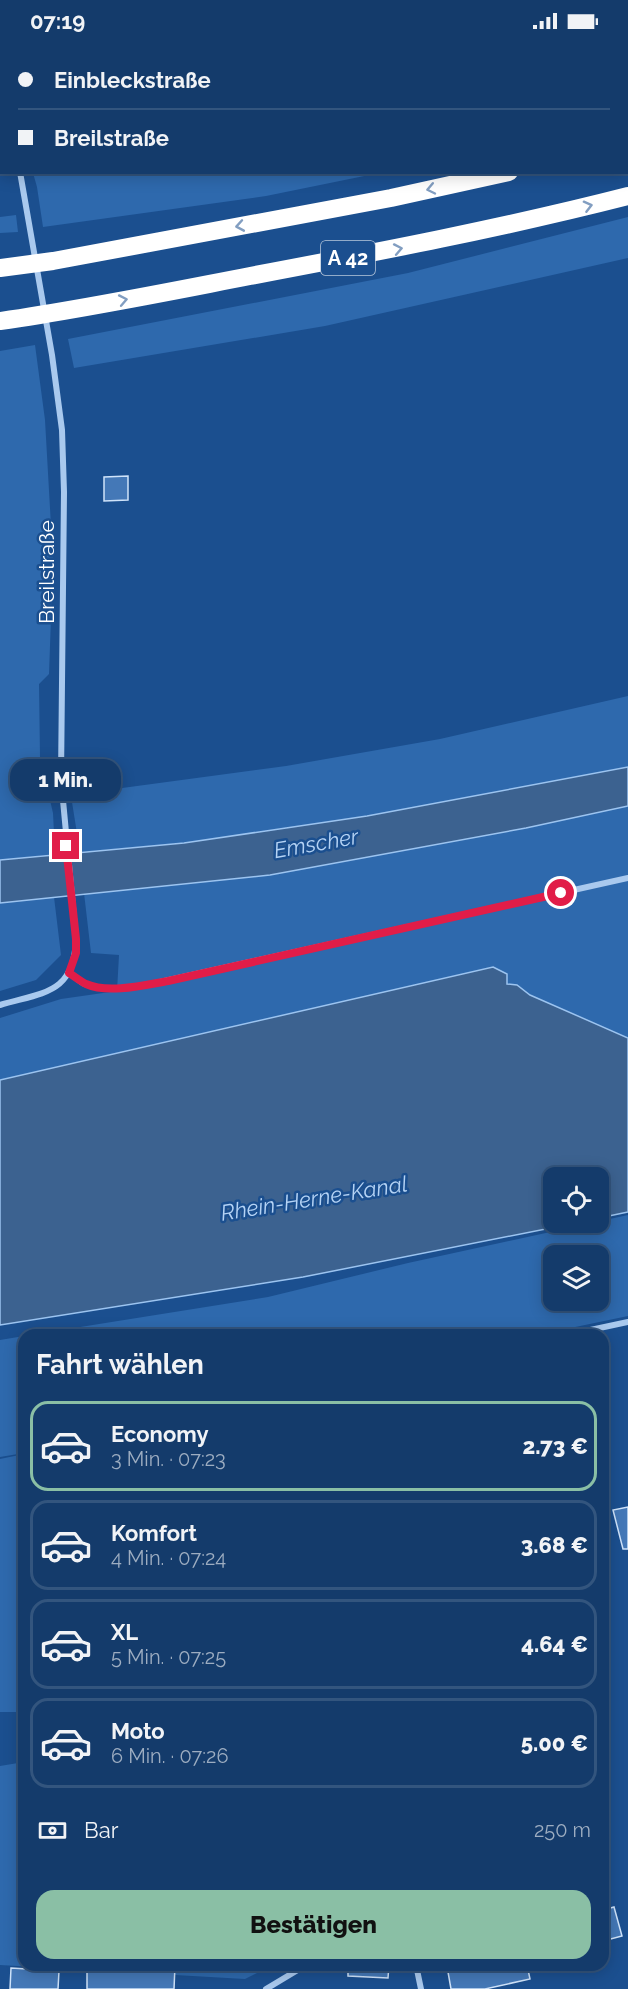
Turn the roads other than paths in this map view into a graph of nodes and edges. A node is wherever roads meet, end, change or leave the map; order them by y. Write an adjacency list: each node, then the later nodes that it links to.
1 (20, 174): 7 (street, Breilstraße)
2 (500, 174): 4 (highway, A 42, one-way to 4)
3 (628, 196): 5 (highway, A 42, one-way to 3)
4 (0, 268)
5 (0, 321)
6 (628, 878): 7 (street)
7 (69, 973): 8 (street)
8 (0, 1005)
9 (628, 1322): 10 (street)
10 (595, 1329)
11 (296, 1971): 13 (street)
12 (418, 1971): 14 (street)
13 (266, 1989)
14 (422, 1989)

